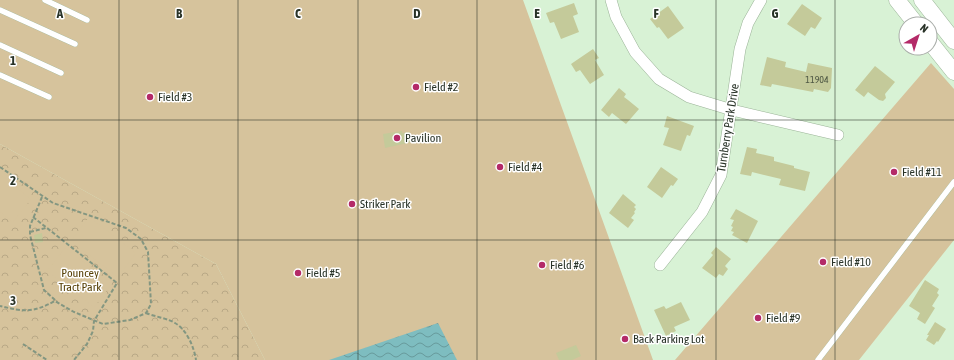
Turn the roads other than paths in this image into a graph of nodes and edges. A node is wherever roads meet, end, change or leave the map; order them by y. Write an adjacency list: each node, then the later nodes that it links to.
1 (45, 0): 8 (lane)
2 (611, 0): 17 (street)
3 (761, 0): 17 (street, Turnberry Park Drive)
4 (897, 0): 7 (main road)
5 (922, 0): 9 (main road)
6 (0, 10): 10 (lane)
7 (910, 16)
8 (87, 20)
9 (954, 41)
10 (75, 44)
11 (0, 45): 14 (lane)
12 (938, 52): 13 (main road)
13 (954, 72)
14 (61, 73)
15 (0, 75): 16 (lane)
16 (49, 97)
17 (732, 110): 18 (street); 20 (street, Turnberry Park Drive)
18 (838, 136)
19 (954, 182): 21 (lane)
20 (660, 265)
21 (818, 360)

